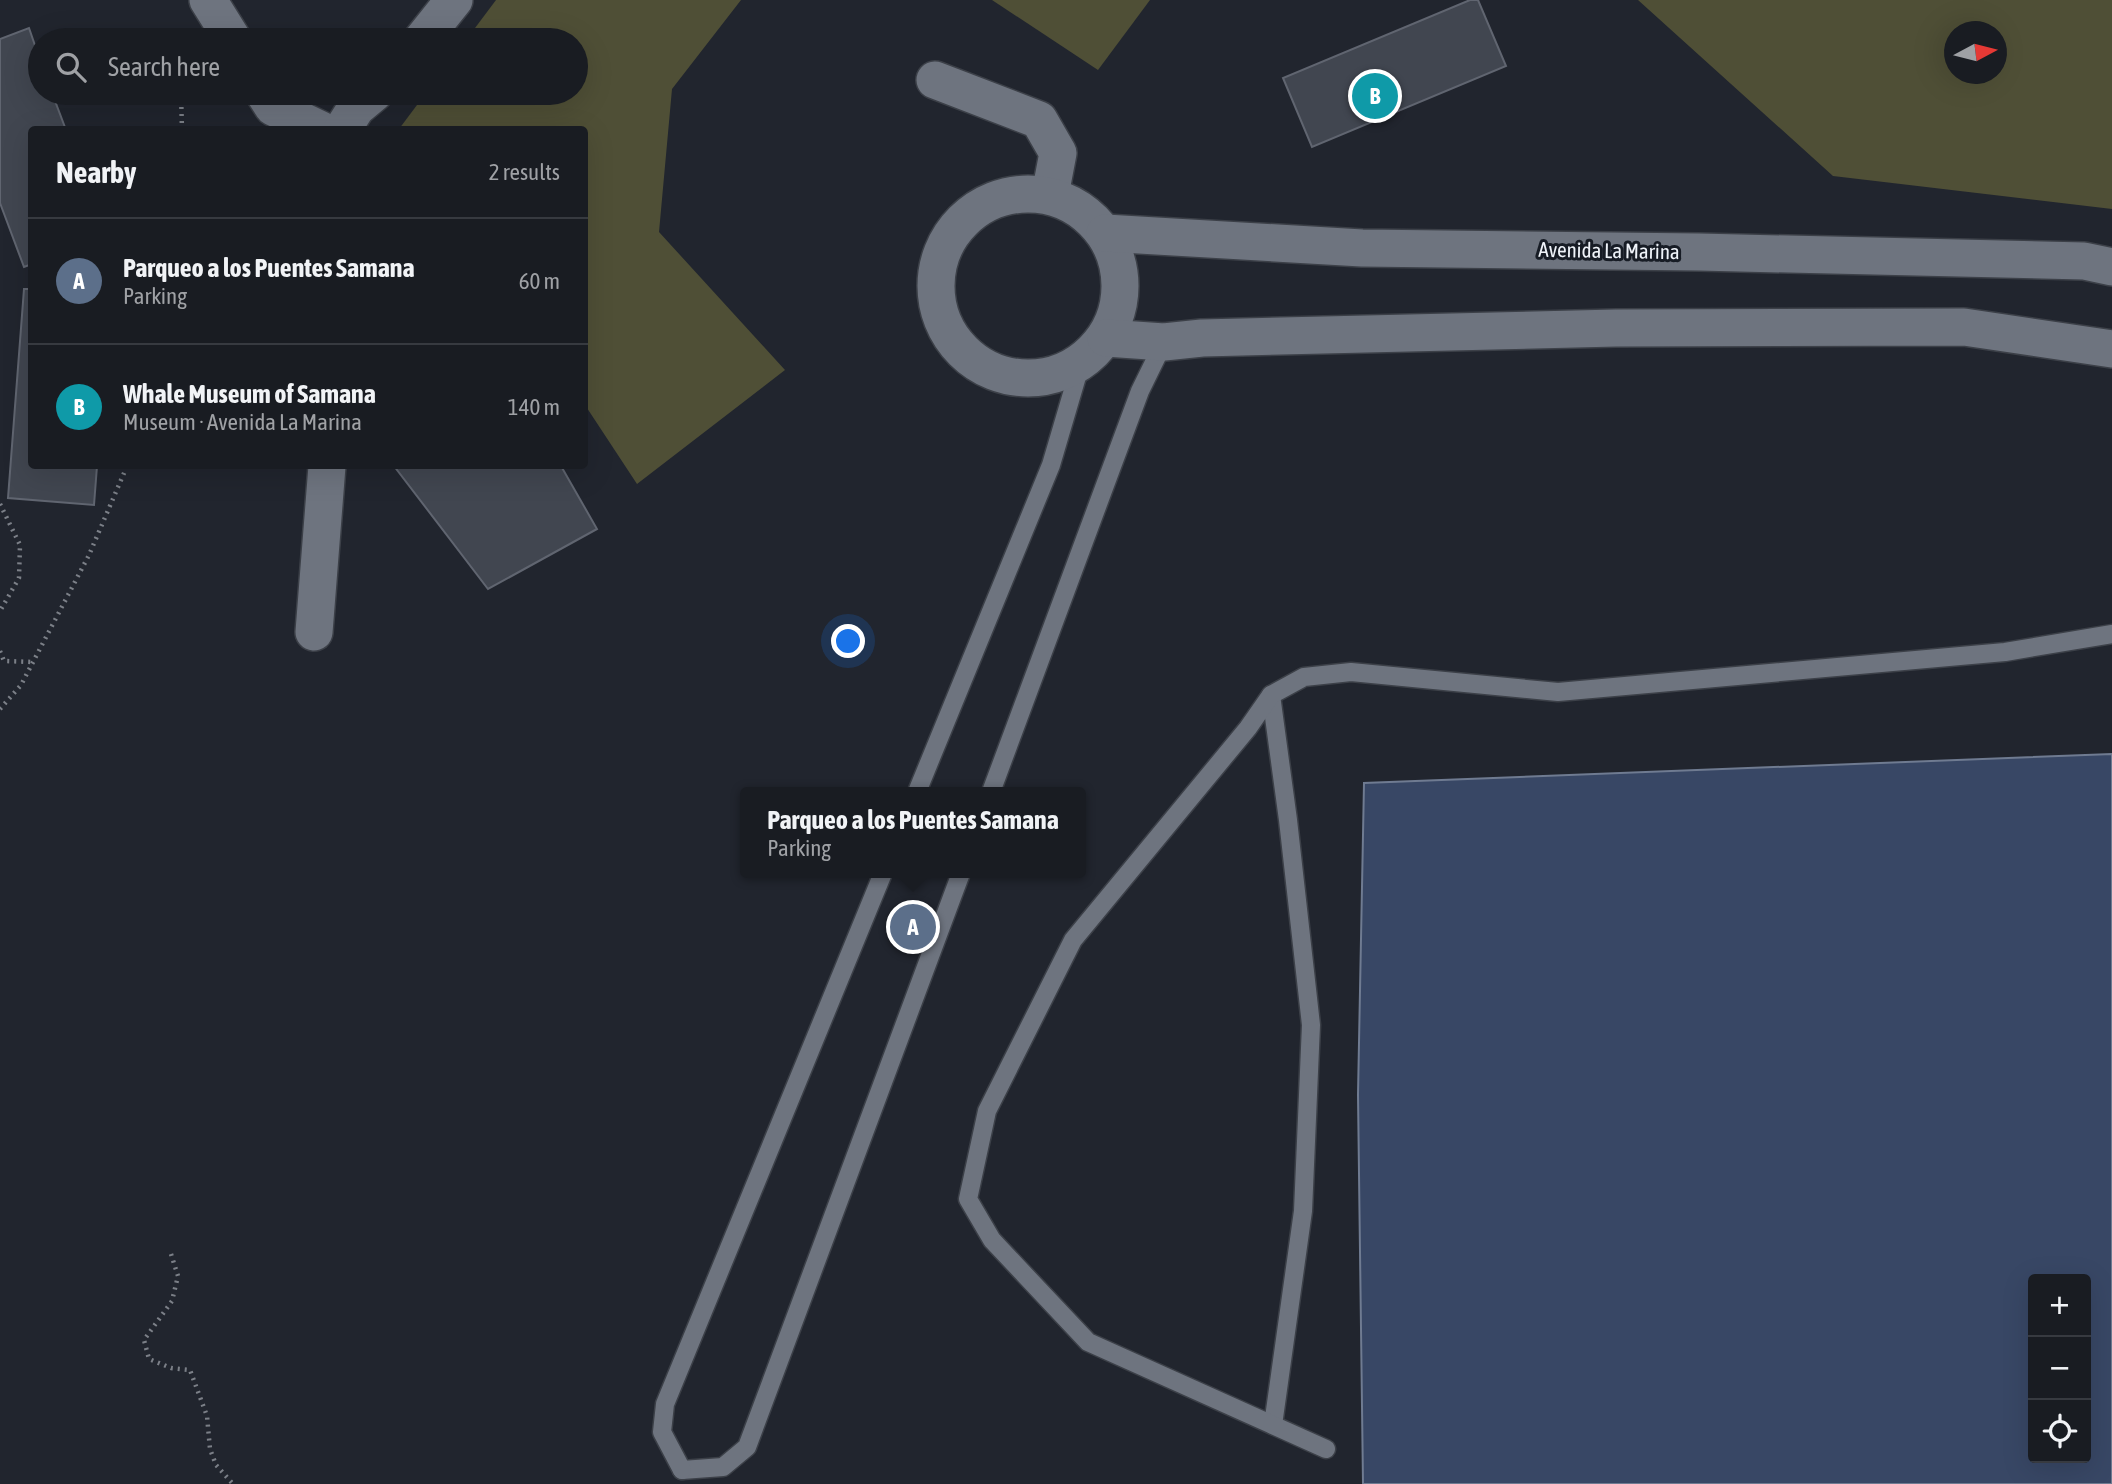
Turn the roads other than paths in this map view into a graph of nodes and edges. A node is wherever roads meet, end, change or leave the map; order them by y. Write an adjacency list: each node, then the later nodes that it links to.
1 (208, 0): 3 (street)
2 (454, 0): 4 (street)
3 (226, 28)
4 (432, 28)
5 (935, 80): 10 (street)
6 (272, 105): 8 (street)
7 (360, 105): 9 (street)
8 (313, 126)
9 (345, 126)
10 (1050, 195): 11 (street); 15 (street)
11 (1105, 233): 12 (street, Avenida La Marina); 15 (street)
12 (2112, 267)
13 (1164, 342): 14 (street); 15 (street); 21 (lane)
14 (2112, 349)
15 (1094, 351): 20 (lane)
16 (327, 469): 17 (street)
17 (314, 632)
18 (2112, 634): 19 (lane)
19 (1271, 695): 24 (lane); 24 (lane)
20 (918, 787)
21 (993, 787)
22 (881, 878): 26 (lane)
23 (959, 878): 26 (lane)
24 (1273, 1425): 25 (lane)
25 (1326, 1449)
26 (679, 1477)

